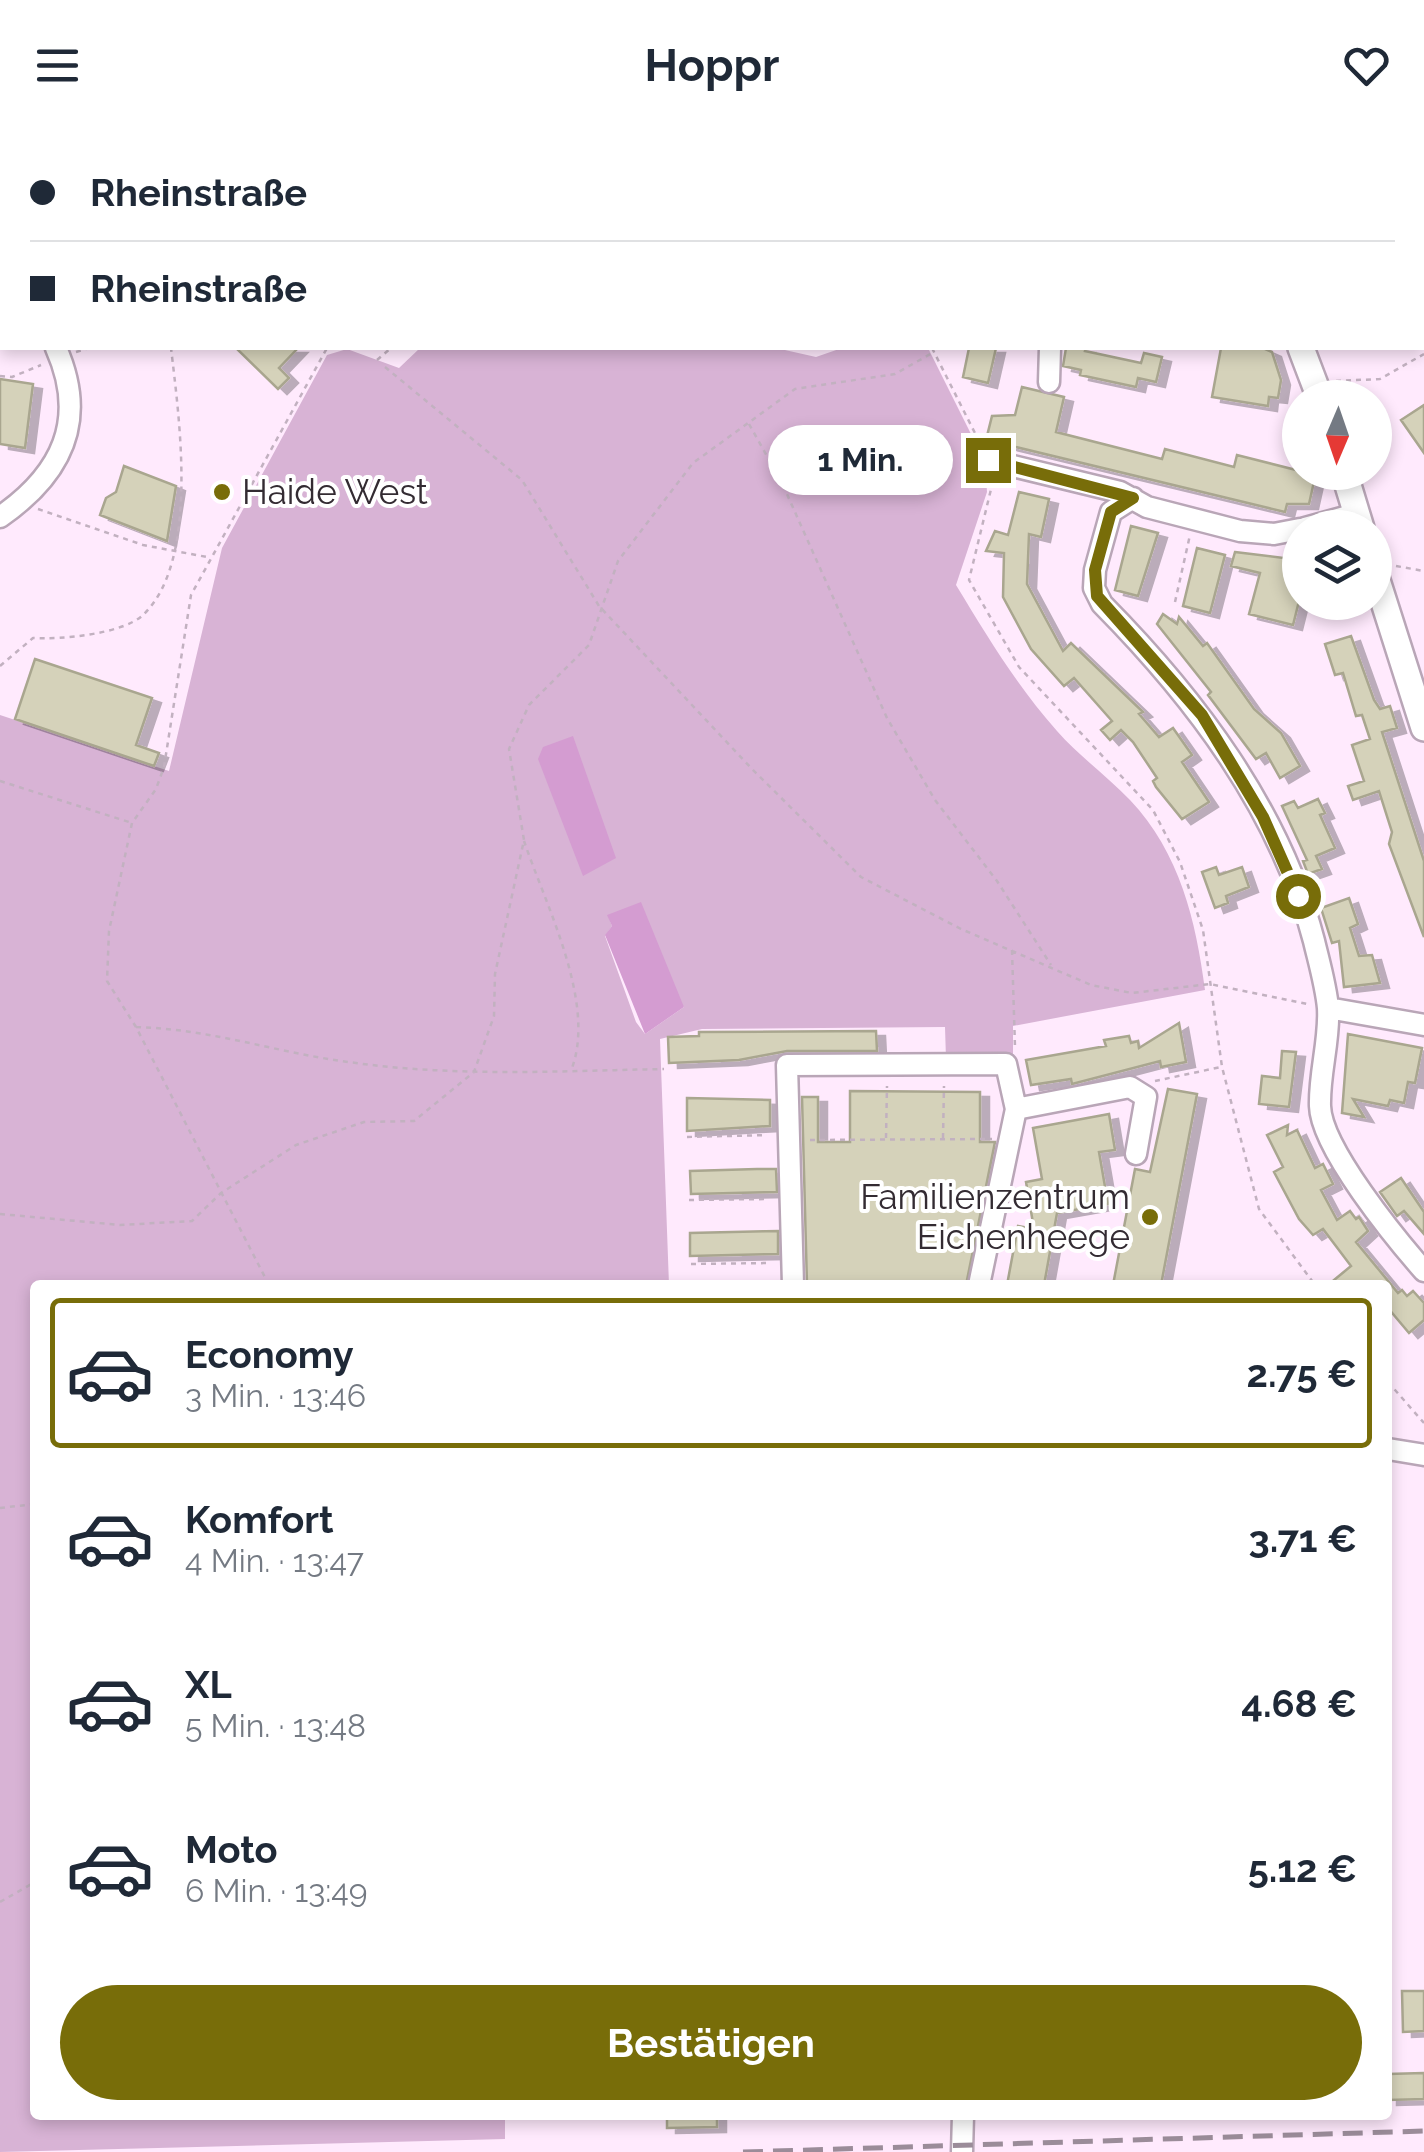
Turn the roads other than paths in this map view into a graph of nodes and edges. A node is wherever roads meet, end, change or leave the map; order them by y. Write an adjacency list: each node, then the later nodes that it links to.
1 (1050, 350): 5 (street)
2 (1302, 350): 4 (street)
3 (58, 352): 8 (street)
4 (1313, 380)
5 (1049, 382)
6 (988, 460): 7 (street)
7 (1133, 498): 9 (street); 12 (street)
8 (0, 517)
9 (1282, 531)
10 (1392, 609): 11 (street)
11 (1424, 728)
12 (1328, 1008): 13 (street); 16 (street)
13 (1424, 1025)
14 (1016, 1109): 15 (street); 17 (street); 18 (street)
15 (1136, 1154)
16 (1424, 1272)
17 (793, 1280)
18 (980, 1280)
19 (1392, 1450): 20 (street)
20 (1424, 1455)
21 (963, 2120): 22 (street)
22 (962, 2152)

